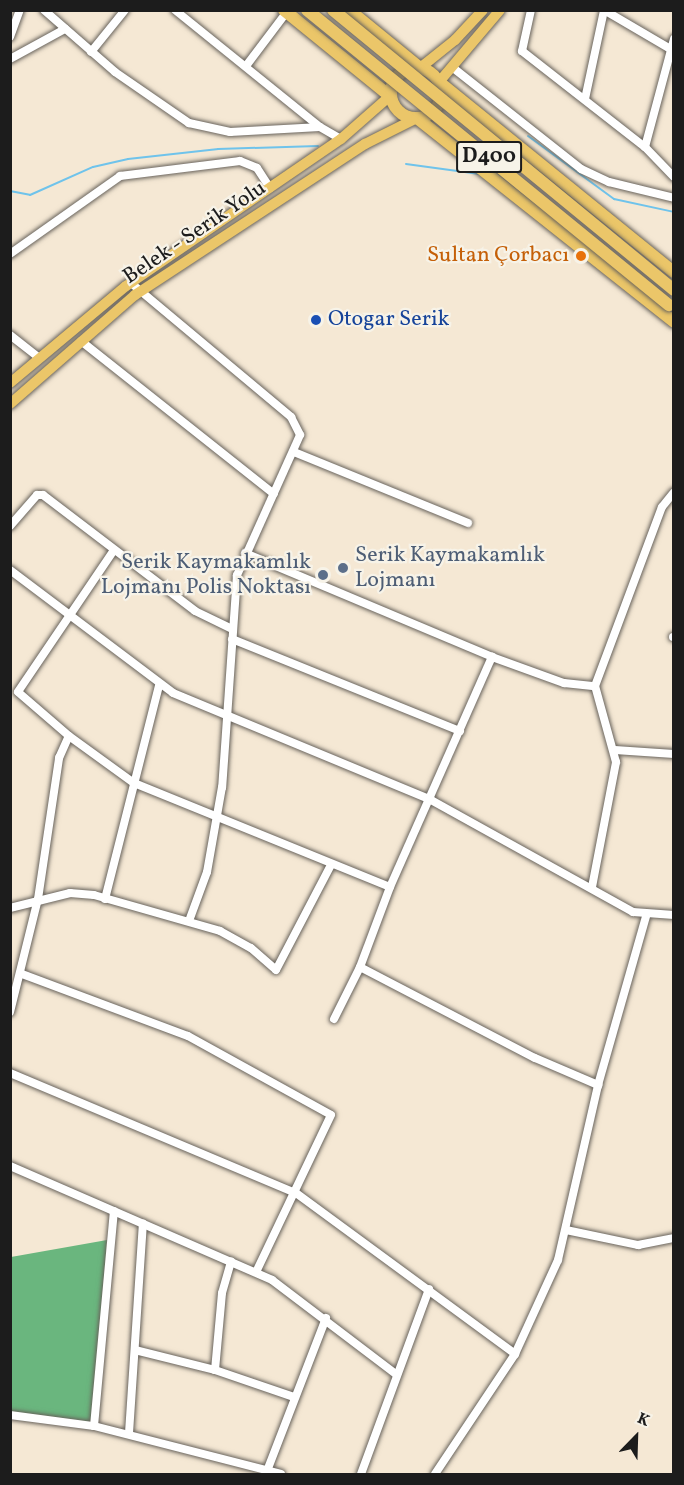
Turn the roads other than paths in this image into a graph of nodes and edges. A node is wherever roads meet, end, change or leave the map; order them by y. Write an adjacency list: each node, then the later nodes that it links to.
1 (20, 10): 13 (street)
2 (44, 10): 12 (street)
3 (125, 10): 16 (street)
4 (175, 10): 18 (street)
5 (307, 10): 36 (highway, D400, bridge)
6 (333, 10): 34 (highway, D400, bridge)
7 (349, 10): 20 (highway)
8 (500, 10): 19 (main road)
9 (531, 10): 23 (street)
10 (285, 11): 18 (street); 22 (highway)
11 (477, 12): 20 (main road)
12 (65, 29): 16 (street); 17 (street)
13 (10, 37)
14 (674, 39): 15 (street)
15 (671, 50): 23 (street); 27 (street)
16 (92, 52): 25 (street)
17 (10, 59)
18 (246, 66): 25 (street)
19 (452, 67): 21 (main road); 30 (street)
20 (420, 68): 21 (highway); 22 (highway)
21 (439, 82): 24 (highway); 32 (highway)
22 (390, 96): 24 (highway); 26 (main road, Belek - Serik Yolu)
23 (585, 99): 27 (street)
24 (417, 118): 35 (main road, Belek - Serik Yolu); 37 (highway)
25 (320, 127): 26 (street)
26 (341, 139): 29 (main road, Belek - Serik Yolu)
27 (645, 147): 28 (street)
28 (674, 177)
29 (270, 188): 31 (street); 33 (main road, Belek - Serik Yolu)
30 (674, 198)
31 (10, 254)
32 (674, 272)
33 (130, 283): 35 (street); 40 (main road, Belek - Serik Yolu)
34 (674, 290)
35 (140, 291): 39 (main road, Belek - Serik Yolu); 43 (street)
36 (671, 307)
37 (674, 322)
38 (10, 335): 40 (street)
39 (81, 340): 42 (main road, Belek - Serik Yolu); 45 (street)
40 (39, 358): 41 (main road, Belek - Serik Yolu)
41 (10, 383)
42 (10, 404)
43 (294, 452): 45 (street); 46 (street)
44 (674, 492): 56 (street)
45 (274, 494): 49 (street)
46 (468, 523)
47 (10, 526): 48 (street)
48 (114, 550): 51 (street); 52 (street)
49 (245, 553): 52 (street); 54 (street)
50 (10, 570): 51 (street)
51 (69, 616): 55 (street); 59 (street)
52 (232, 629): 53 (street)
53 (232, 639): 57 (street); 58 (street)
54 (492, 657): 56 (street); 58 (street)
55 (159, 685): 57 (street); 62 (street)
56 (595, 686): 60 (street)
57 (225, 717): 63 (street); 64 (street)
58 (460, 731): 63 (street)
59 (69, 736): 62 (street); 68 (street)
60 (615, 750): 61 (street); 67 (street)
61 (674, 754)
62 (134, 783): 64 (street); 69 (street)
63 (431, 800): 66 (street); 67 (street)
64 (216, 818): 65 (street); 73 (street)
65 (331, 865): 66 (street); 73 (street)
66 (390, 887): 74 (street)
67 (592, 887): 72 (street)
68 (38, 899): 69 (street); 70 (street); 75 (street)
69 (105, 899): 73 (street)
70 (10, 908)
71 (674, 915): 72 (street)
72 (646, 916): 79 (street)
73 (189, 921)
74 (360, 967): 77 (street); 79 (street)
75 (22, 974): 76 (street); 81 (street)
76 (10, 1012)
77 (334, 1019)
78 (10, 1073): 81 (street)
79 (598, 1084): 84 (street)
80 (10, 1166): 82 (street)
81 (296, 1193): 87 (street); 88 (street)
82 (114, 1211): 83 (street); 96 (street)
83 (143, 1223): 86 (street); 90 (street)
84 (566, 1230): 85 (street); 91 (street)
85 (674, 1238)
86 (231, 1261): 87 (street); 92 (street)
87 (256, 1272): 89 (street)
88 (429, 1289): 91 (street); 93 (street)
89 (326, 1318): 93 (street); 94 (street)
90 (135, 1350): 92 (street); 97 (street)
91 (515, 1354): 101 (street)
92 (215, 1370): 94 (street)
93 (396, 1374): 100 (street)
94 (294, 1397): 98 (street)
95 (10, 1415): 96 (street)
96 (94, 1426): 97 (street)
97 (129, 1433): 98 (street)
98 (267, 1471): 99 (street)
99 (281, 1474)
100 (361, 1474)
101 (435, 1474)

